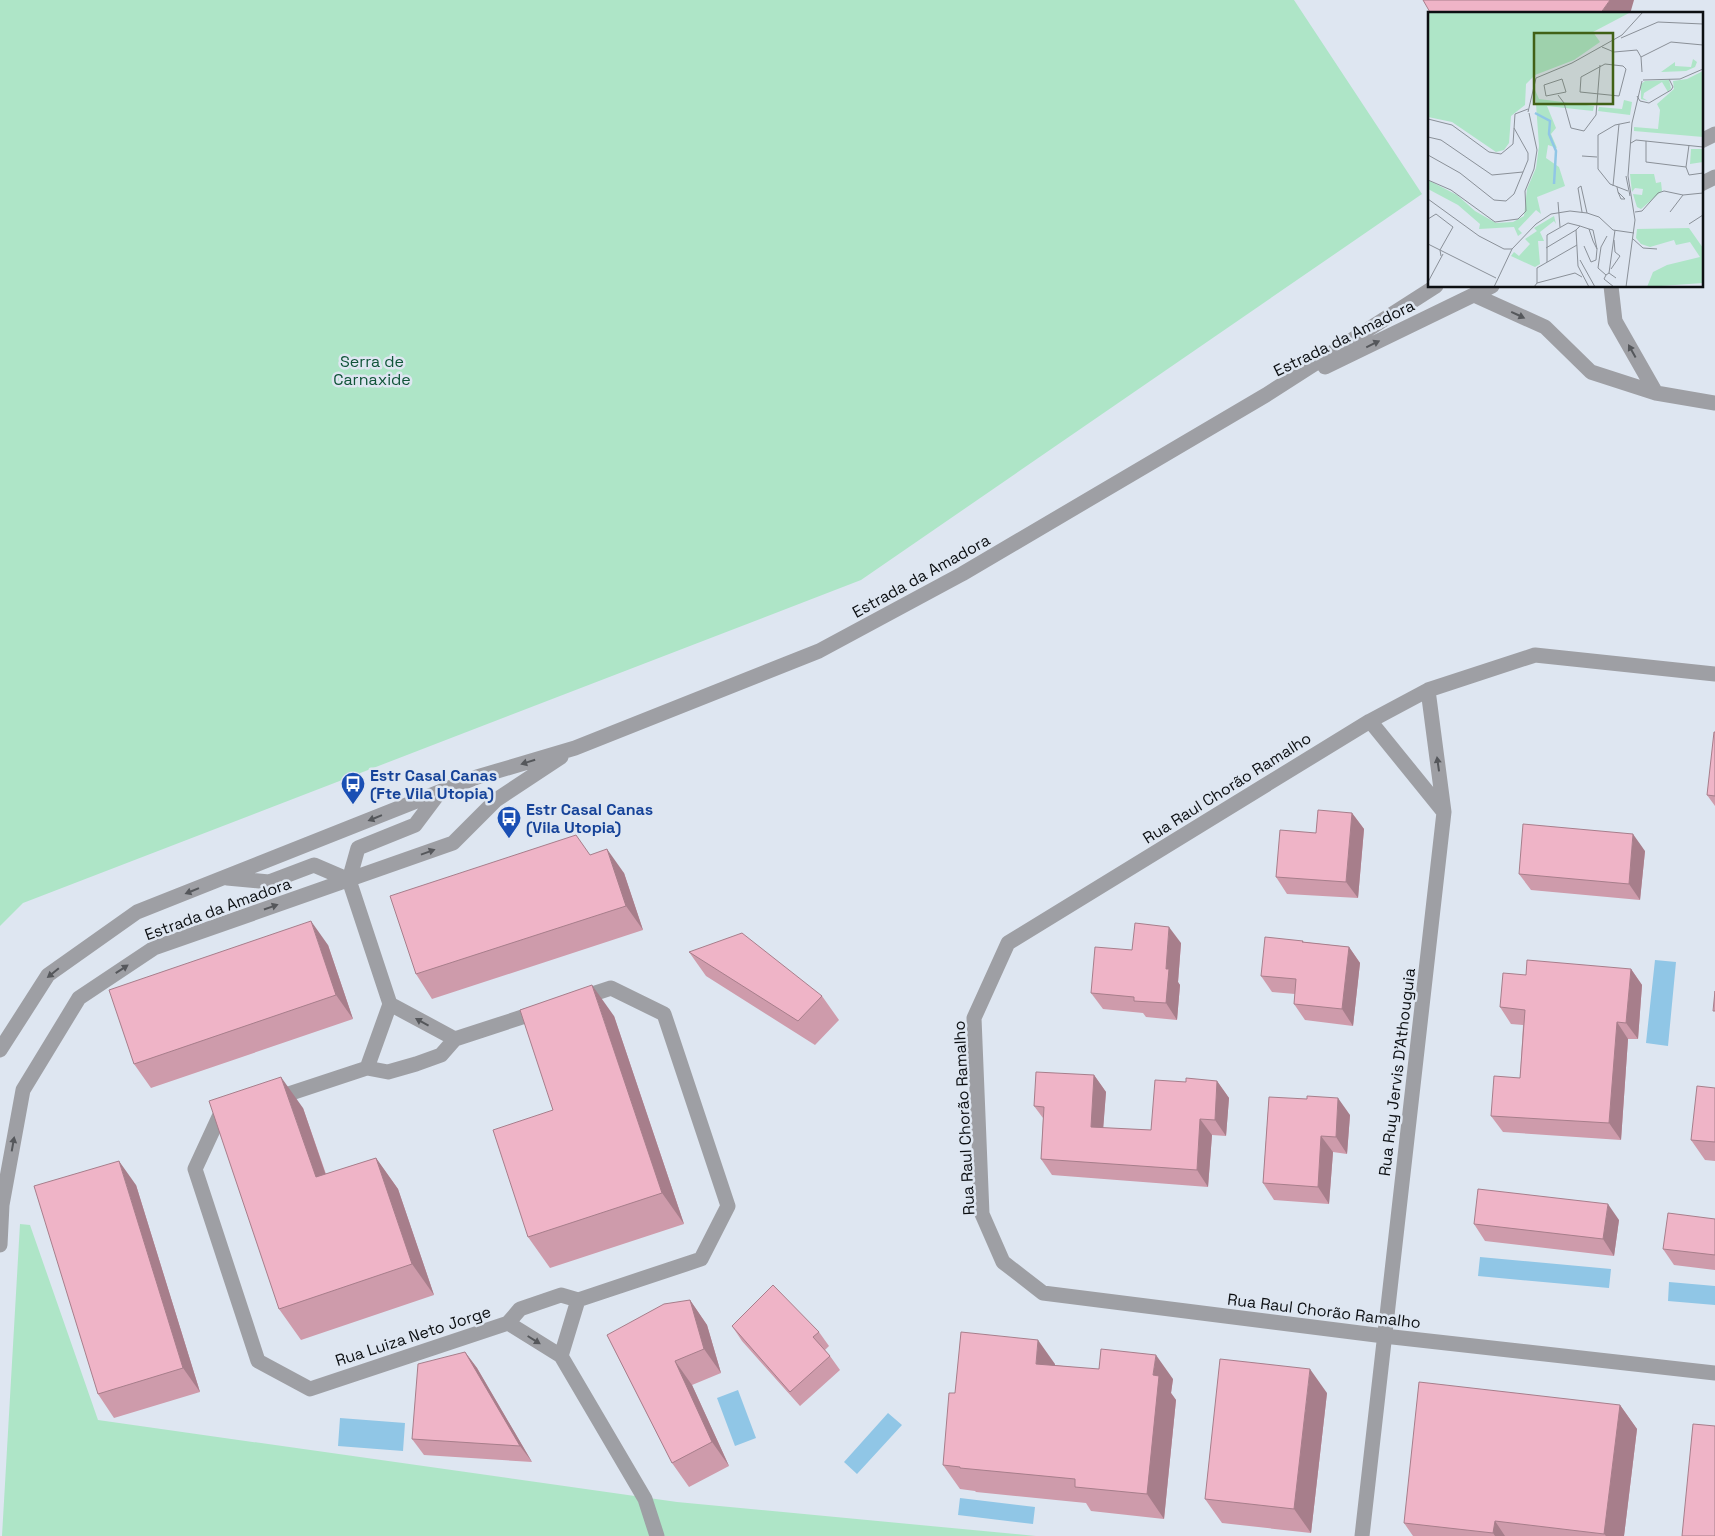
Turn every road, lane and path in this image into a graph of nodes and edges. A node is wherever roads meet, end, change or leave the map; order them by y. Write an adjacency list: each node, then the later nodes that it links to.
1 (1715, 134): 2 (street)
2 (1702, 140)
3 (1715, 177): 4 (street)
4 (1702, 184)
5 (1433, 288): 10 (street, Estrada da Amadora)
6 (1488, 288): 8 (street, Estrada da Amadora)
7 (1611, 288): 9 (street, one-way to 7)
8 (1474, 295): 9 (street, one-way to 9); 10 (street, Estrada da Amadora, one-way to 8)
9 (1656, 394): 11 (street)
10 (1266, 395): 15 (street, Estrada da Amadora)
11 (1715, 403)
12 (1715, 674): 13 (street, Rua Raul Chorão Ramalho)
13 (1428, 690): 14 (street, Rua Raul Chorão Ramalho); 17 (street, Rua Ruy Jervis D'Athouguia, one-way to 13)
14 (1370, 721): 17 (street); 27 (street, Rua Raul Chorão Ramalho)
15 (574, 748): 16 (street, Estrada da Amadora, one-way to 16); 19 (street, Estrada da Amadora, one-way to 15)
16 (440, 792): 18 (street, Estrada da Amadora, one-way to 18); 19 (street)
17 (1444, 812): 27 (street, Rua Ruy Jervis D'Athouguia)
18 (224, 878): 19 (street); 22 (street, Estrada da Amadora, one-way to 22)
19 (349, 880): 20 (street); 24 (street, Estrada da Amadora, one-way to 19)
20 (390, 1004): 21 (street, one-way to 20); 23 (street)
21 (455, 1040): 23 (street, Rua Luiza Neto Jorge); 25 (street, Rua Luiza Neto Jorge)
22 (0, 1050)
23 (367, 1068): 26 (street, Rua Luiza Neto Jorge)
24 (0, 1244)
25 (578, 1300): 26 (street, Rua Luiza Neto Jorge); 28 (street)
26 (508, 1323): 28 (street, one-way to 28)
27 (1384, 1336): 29 (street, Rua Raul Chorão Ramalho); 31 (street, Rua Ruy Jervis D'Athouguia)
28 (560, 1356): 30 (street)
29 (1715, 1373)
30 (657, 1536)
31 (1362, 1536)

